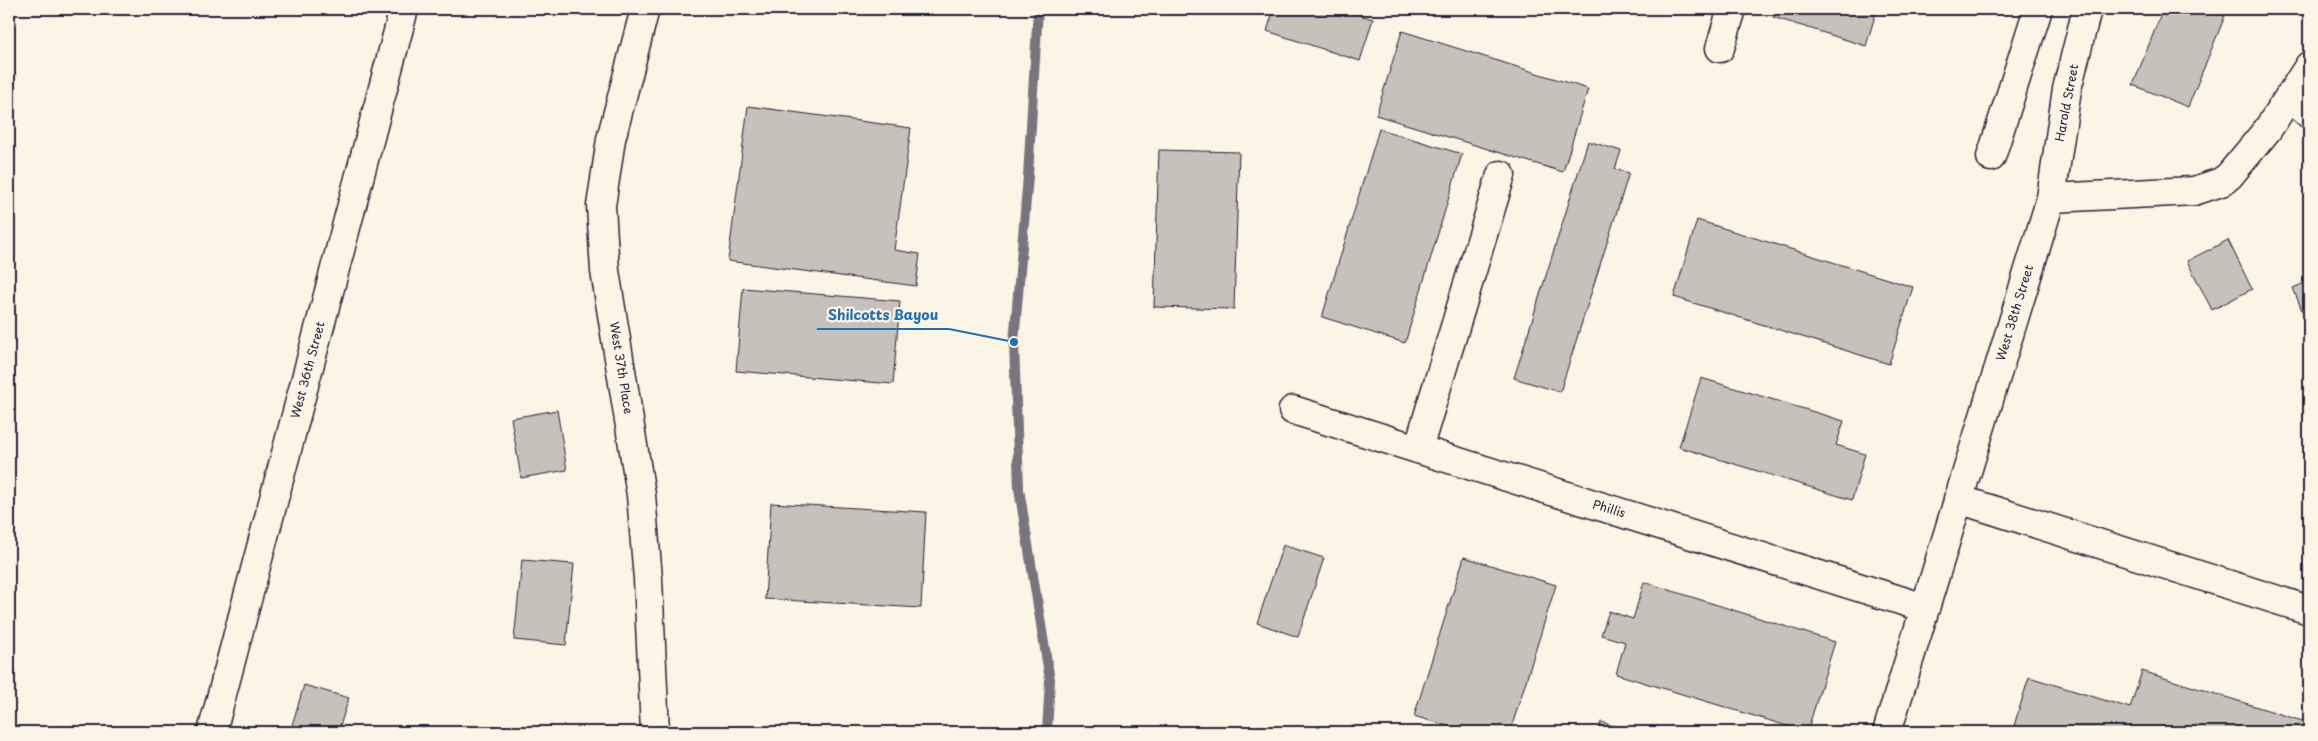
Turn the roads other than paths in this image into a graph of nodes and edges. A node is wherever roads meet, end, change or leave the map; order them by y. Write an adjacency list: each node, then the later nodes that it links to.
1 (404, 9): 18 (street, West 36th Street)
2 (645, 9): 19 (street, West 37th Place)
3 (1732, 9): 6 (street)
4 (2038, 9): 10 (street)
5 (2087, 9): 12 (street, Harold Street)
6 (1720, 48)
7 (2309, 66): 8 (street)
8 (2288, 97): 9 (street); 12 (street)
9 (2309, 114)
10 (1991, 157)
11 (1501, 175): 14 (street)
12 (2051, 198): 15 (street, West 38th Street)
13 (1293, 410): 14 (street, Phillis)
14 (1418, 449): 16 (street, Phillis)
15 (1958, 499): 16 (street, West 38th Street); 17 (street)
16 (1925, 608): 20 (street, West 38th Street)
17 (2309, 610)
18 (212, 732)
19 (655, 732)
20 (1887, 732)

